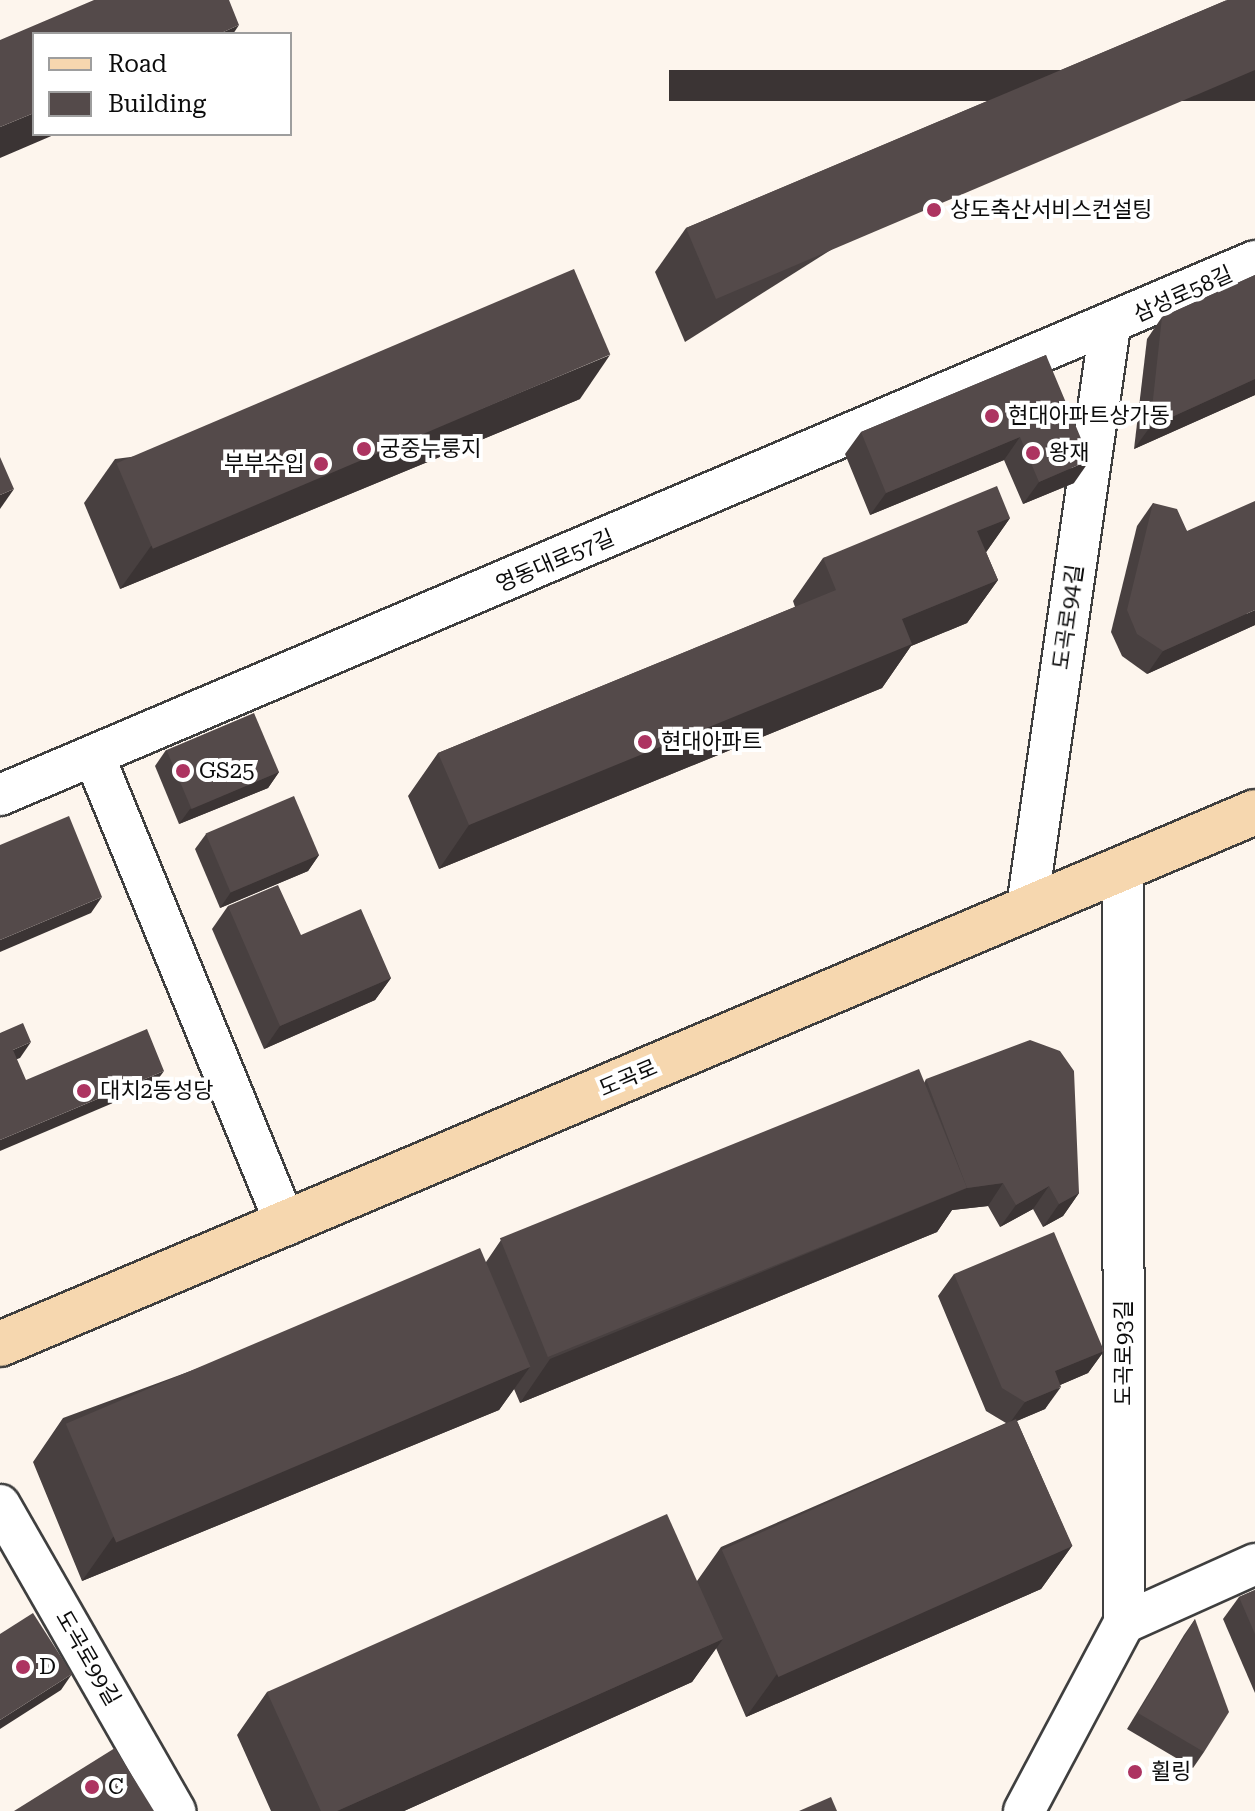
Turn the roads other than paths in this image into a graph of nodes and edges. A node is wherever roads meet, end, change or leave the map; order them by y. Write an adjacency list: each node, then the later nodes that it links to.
1 (1255, 261): 2 (street, 삼성로58길)
2 (1110, 326): 3 (street, 영동대로57길); 7 (street, 도곡로94길)
3 (94, 756): 4 (street, 영동대로57길); 8 (street)
4 (0, 795)
5 (1255, 812): 6 (main road, 도곡로)
6 (1123, 870): 7 (main road, 도곡로); 12 (street, 도곡로93길)
7 (1027, 907): 8 (main road, 도곡로)
8 (286, 1225): 9 (main road, 도곡로)
9 (0, 1344)
10 (0, 1505): 13 (street, 도곡로99길)
11 (1255, 1564): 12 (street)
12 (1124, 1623): 14 (street, 도곡로93길)
13 (175, 1811)
14 (1024, 1811)

